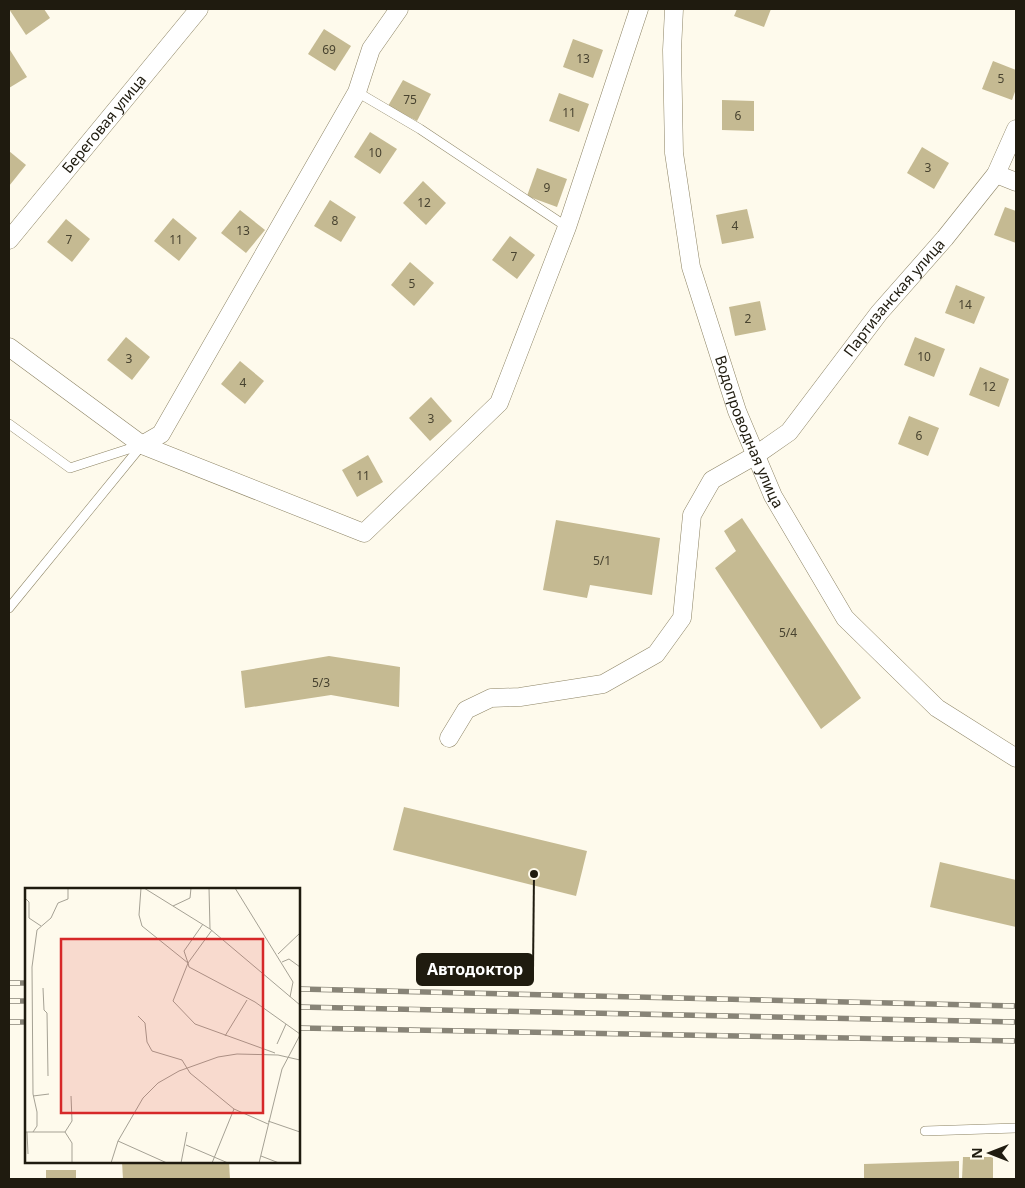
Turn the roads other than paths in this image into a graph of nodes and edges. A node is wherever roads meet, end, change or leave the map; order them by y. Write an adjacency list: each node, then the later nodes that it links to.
1 (199, 9): 10 (street, Береговая улица)
2 (399, 9): 5 (street)
3 (639, 9): 9 (street)
4 (674, 9): 14 (street, Водопроводная улица)
5 (357, 92): 9 (lane); 13 (street)
6 (1016, 129): 7 (street, Партизанская улица)
7 (996, 174): 8 (street); 14 (street, Партизанская улица)
8 (1016, 182)
9 (567, 227): 13 (street)
10 (9, 240)
11 (9, 347): 13 (street)
12 (9, 424): 13 (lane)
13 (142, 444): 15 (lane)
14 (756, 455): 16 (street, Партизанская улица); 17 (street, Водопроводная улица)
15 (9, 608)
16 (449, 738)
17 (1016, 758)
18 (1016, 1128): 19 (lane)
19 (925, 1130)

